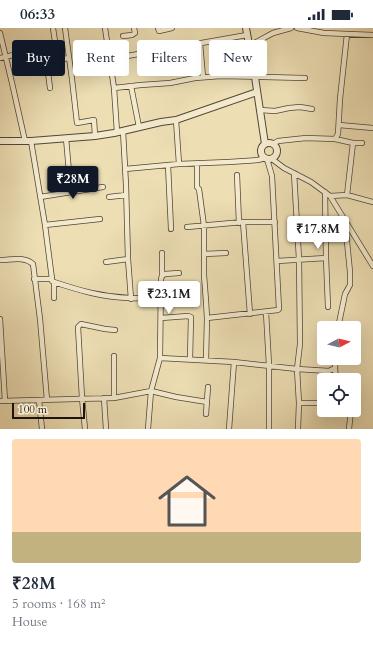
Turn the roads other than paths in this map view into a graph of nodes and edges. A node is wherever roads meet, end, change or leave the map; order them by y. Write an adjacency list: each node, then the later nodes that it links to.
1 (53, 28): 20 (street)
2 (65, 28): 20 (street)
3 (105, 28): 15 (street)
4 (134, 28): 14 (street)
5 (158, 28): 6 (street)
6 (172, 28)
7 (290, 28): 16 (street)
8 (296, 28): 12 (street)
9 (373, 28): 13 (street)
10 (246, 31): 17 (street)
11 (0, 33): 18 (street)
12 (347, 34): 13 (street); 34 (street)
13 (373, 35)
14 (123, 36)
15 (107, 40)
16 (260, 40)
17 (201, 43)
18 (6, 56): 19 (street); 28 (street); 41 (street)
19 (0, 58)
20 (69, 58): 38 (street)
21 (201, 60): 24 (street)
22 (112, 76): 29 (street)
23 (221, 76): 24 (street); 25 (street)
24 (202, 77): 27 (street)
25 (255, 77): 26 (street); 30 (street)
26 (305, 78)
27 (131, 86): 29 (street); 35 (street)
28 (50, 88)
29 (114, 88): 37 (street)
30 (257, 92): 32 (street); 33 (street)
31 (312, 109): 32 (street)
32 (260, 110): 45 (street)
33 (176, 120): 35 (street); 48 (street)
34 (339, 125): 36 (street); 40 (street)
35 (139, 127): 37 (street)
36 (373, 128)
37 (120, 132): 38 (street); 51 (street)
38 (95, 136): 39 (street)
39 (66, 138): 41 (street); 52 (street)
40 (335, 139): 43 (street); 46 (street)
41 (28, 141): 42 (street); 61 (street)
42 (0, 142)
43 (353, 143): 44 (street); 58 (street)
44 (362, 143)
45 (265, 144): 46 (street); 47 (street)
46 (273, 144): 47 (street)
47 (268, 159): 49 (street); 53 (street); 65 (street)
48 (179, 164): 49 (street); 50 (street)
49 (197, 164): 68 (street)
50 (168, 165): 51 (street); 70 (street)
51 (125, 169): 57 (street)
52 (69, 172)
53 (294, 173): 56 (street); 76 (street)
54 (237, 175): 66 (street)
55 (103, 187): 61 (street)
56 (325, 192): 60 (street); 74 (street)
57 (126, 195): 59 (street); 75 (street)
58 (347, 195): 60 (street); 62 (street)
59 (109, 196)
60 (330, 196): 64 (street)
61 (40, 197): 67 (street)
62 (373, 202)
63 (100, 219): 67 (street)
64 (345, 220): 80 (street); 94 (street)
65 (275, 222): 66 (street); 78 (street)
66 (241, 223): 68 (street); 90 (street)
67 (45, 225): 84 (street)
68 (204, 226): 69 (street); 73 (street)
69 (186, 227)
70 (171, 229)
71 (162, 253): 82 (street)
72 (226, 253): 73 (street)
73 (204, 254): 92 (street)
74 (326, 258): 76 (street); 88 (street)
75 (128, 259): 79 (street); 87 (street)
76 (299, 259): 78 (street); 104 (street)
77 (0, 260): 83 (street)
78 (277, 261): 89 (street)
79 (106, 262)
80 (373, 266)
81 (179, 273): 82 (street)
82 (162, 276): 85 (street)
83 (34, 279): 84 (street); 112 (street)
84 (53, 281): 86 (street); 87 (street)
85 (161, 296): 87 (street); 91 (street)
86 (54, 298)
87 (131, 298)
88 (328, 307)
89 (266, 312): 90 (street); 102 (street)
90 (250, 314): 92 (street)
91 (160, 318): 97 (street); 98 (street)
92 (207, 318): 99 (street)
93 (0, 319): 113 (street)
94 (339, 321)
95 (115, 330): 108 (street)
96 (114, 356): 110 (street)
97 (160, 358): 98 (street); 107 (street)
98 (190, 360): 99 (street)
99 (206, 360): 100 (street)
100 (234, 362): 102 (street); 123 (street)
101 (335, 365): 103 (street)
102 (269, 366): 104 (street); 124 (street)
103 (335, 368): 104 (street); 105 (street)
104 (297, 369): 115 (street)
105 (335, 373)
106 (208, 387): 114 (street)
107 (151, 391): 110 (street); 114 (street); 122 (street)
108 (82, 398): 109 (street); 112 (street); 120 (street)
109 (104, 398): 110 (street); 121 (street)
110 (114, 398)
111 (39, 400): 112 (street); 113 (street); 119 (street)
112 (48, 400)
113 (2, 401)
114 (207, 402): 117 (street)
115 (300, 403): 116 (street); 125 (street)
116 (317, 403)
117 (206, 414)
118 (350, 417): 126 (street)
119 (42, 429)
120 (85, 429)
121 (106, 429)
122 (148, 429)
123 (229, 429)
124 (269, 429)
125 (298, 429)
126 (349, 429)

